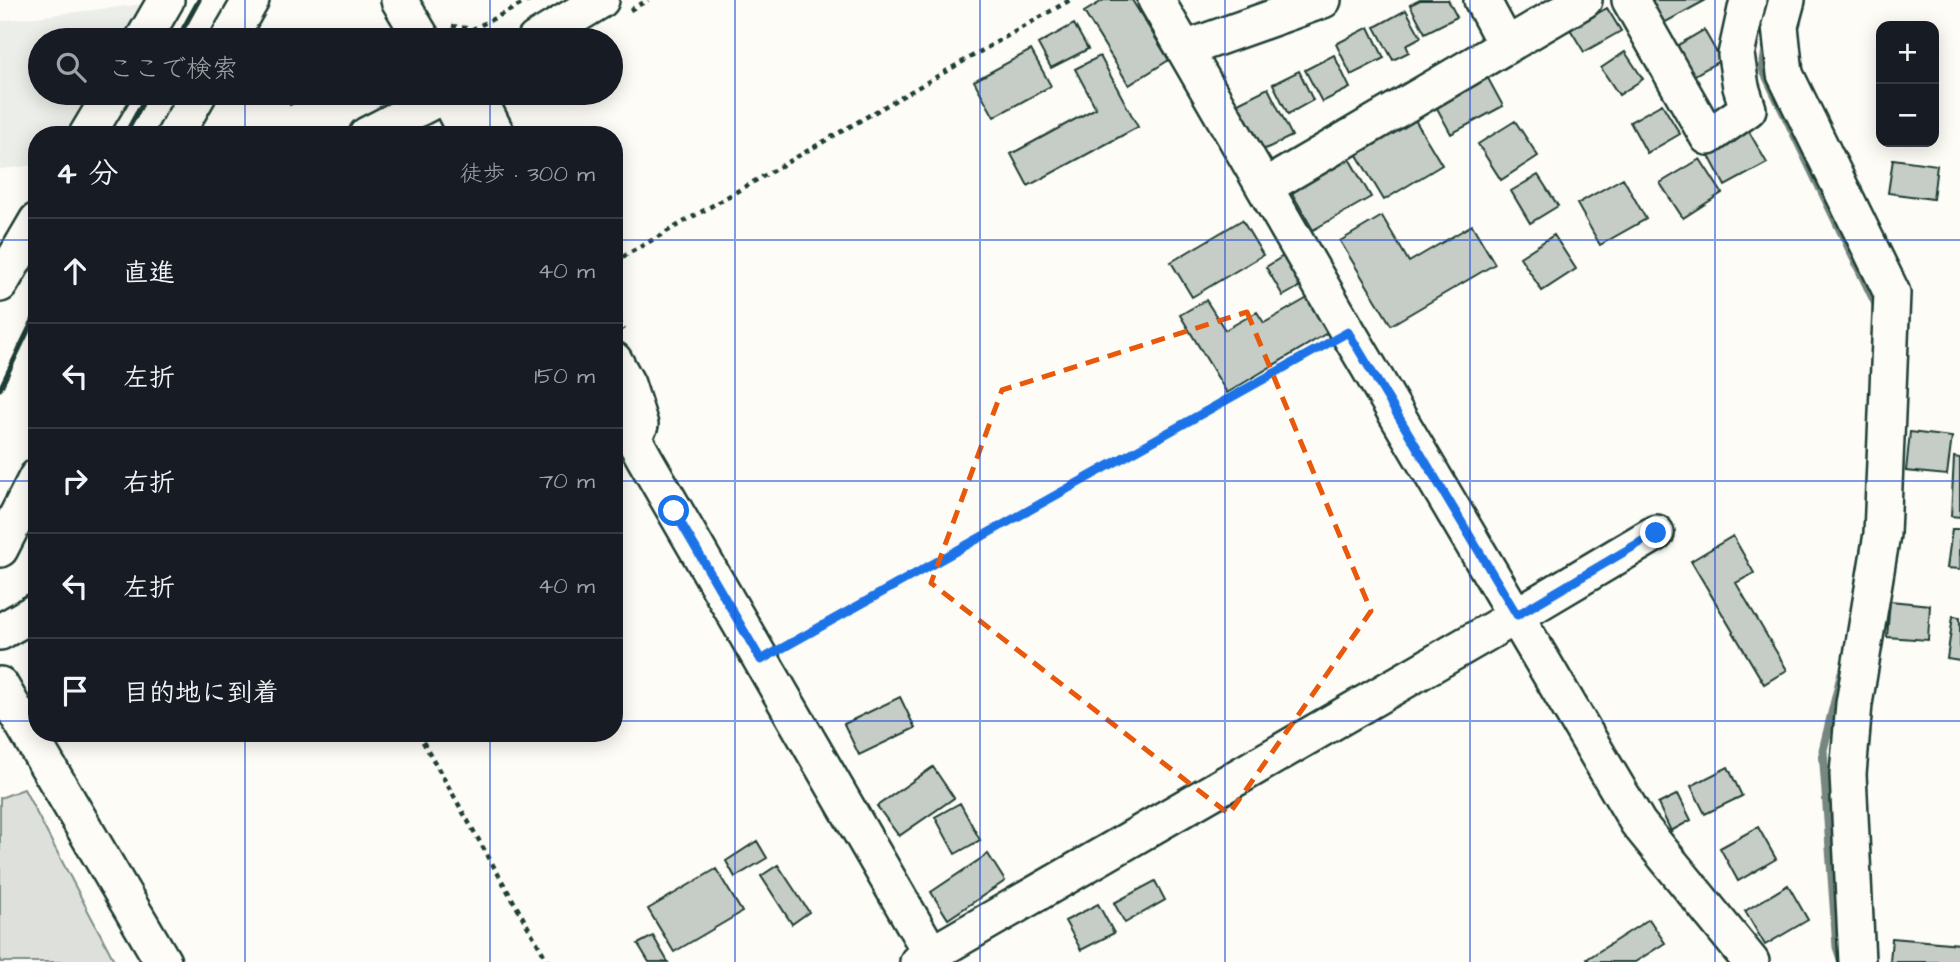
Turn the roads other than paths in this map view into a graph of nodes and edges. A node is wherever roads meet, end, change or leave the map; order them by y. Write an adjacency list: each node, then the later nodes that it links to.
1 (166, 0): 12 (street)
2 (251, 0): 13 (street)
3 (399, 0): 14 (street)
4 (601, 0): 15 (street)
5 (1156, 0): 17 (street)
6 (1323, 0): 17 (street)
7 (1482, 0): 16 (street)
8 (1584, 0): 16 (street)
9 (1630, 0): 10 (street)
10 (1748, 0)
11 (1787, 0): 46 (street)
12 (150, 28)
13 (235, 28)
14 (430, 28)
15 (555, 28)
16 (1506, 45): 28 (street)
17 (1185, 49): 28 (street)
18 (105, 105): 23 (street)
19 (191, 105): 24 (street)
20 (427, 105): 25 (street)
21 (452, 105): 26 (street)
22 (482, 105): 27 (street)
23 (92, 126)
24 (180, 126)
25 (385, 126)
26 (462, 126)
27 (492, 126)
28 (1265, 187): 37 (street)
29 (28, 236): 30 (street)
30 (0, 284)
31 (623, 378): 33 (street)
32 (623, 419): 33 (street)
33 (646, 461): 43 (street)
34 (28, 495): 36 (street)
35 (1656, 533): 37 (street)
36 (0, 549)
37 (1517, 615): 43 (street); 45 (street)
38 (28, 616): 39 (street)
39 (0, 632)
40 (0, 685): 41 (street)
41 (28, 733)
42 (34, 742): 44 (street)
43 (928, 959)
44 (163, 962)
45 (1751, 962)
46 (1857, 962)

